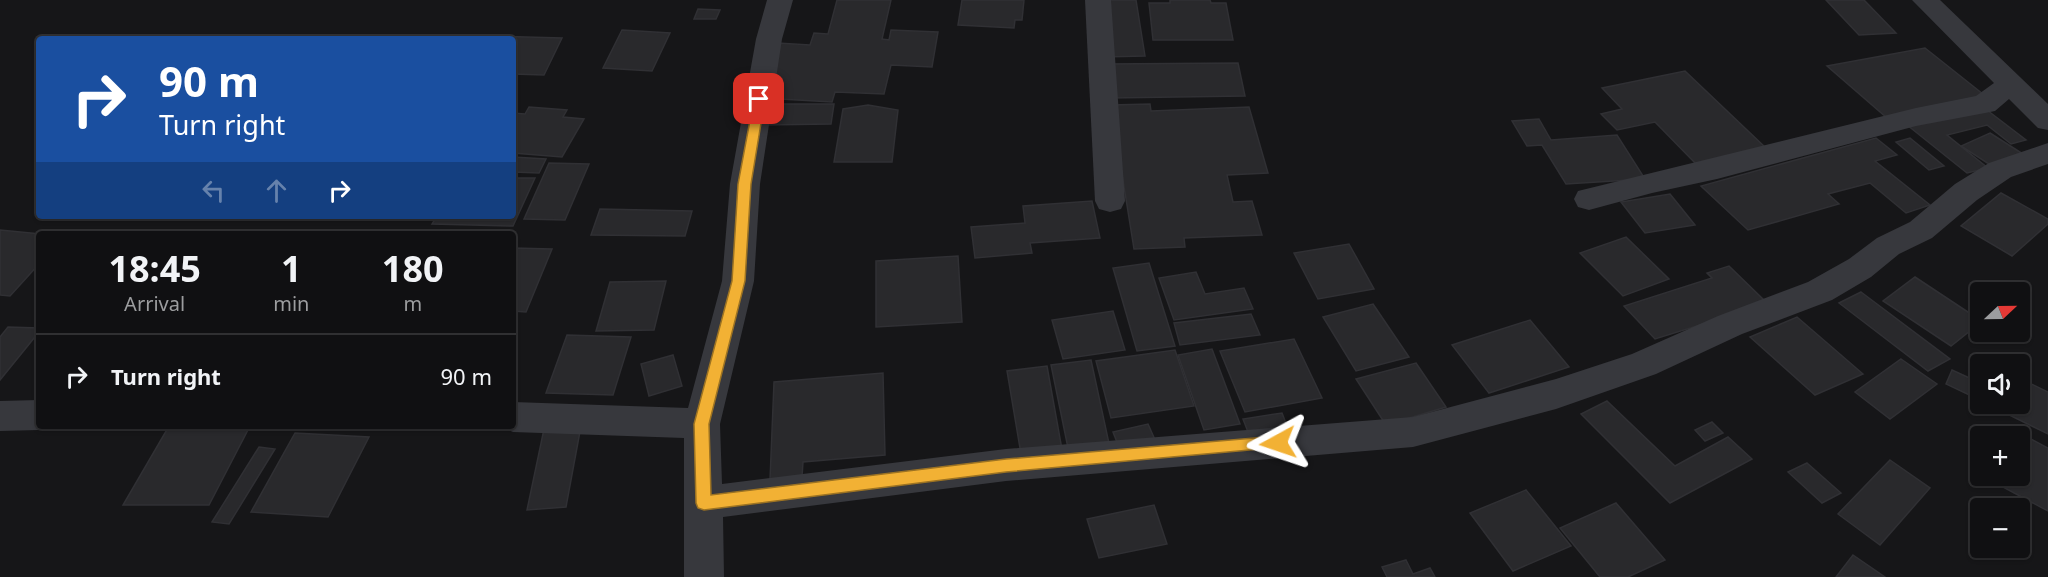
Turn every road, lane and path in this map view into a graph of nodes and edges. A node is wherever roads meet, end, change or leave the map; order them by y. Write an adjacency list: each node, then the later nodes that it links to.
1 (780, 0): 12 (street)
2 (1098, 0): 8 (street)
3 (1924, 0): 4 (street)
4 (2011, 84): 5 (street); 7 (street)
5 (2048, 121)
6 (2048, 153): 13 (street)
7 (1590, 199)
8 (1110, 201)
9 (36, 414): 10 (street)
10 (0, 416)
11 (516, 417): 12 (street)
12 (702, 424): 13 (street)
13 (704, 503): 14 (street)
14 (704, 577)

